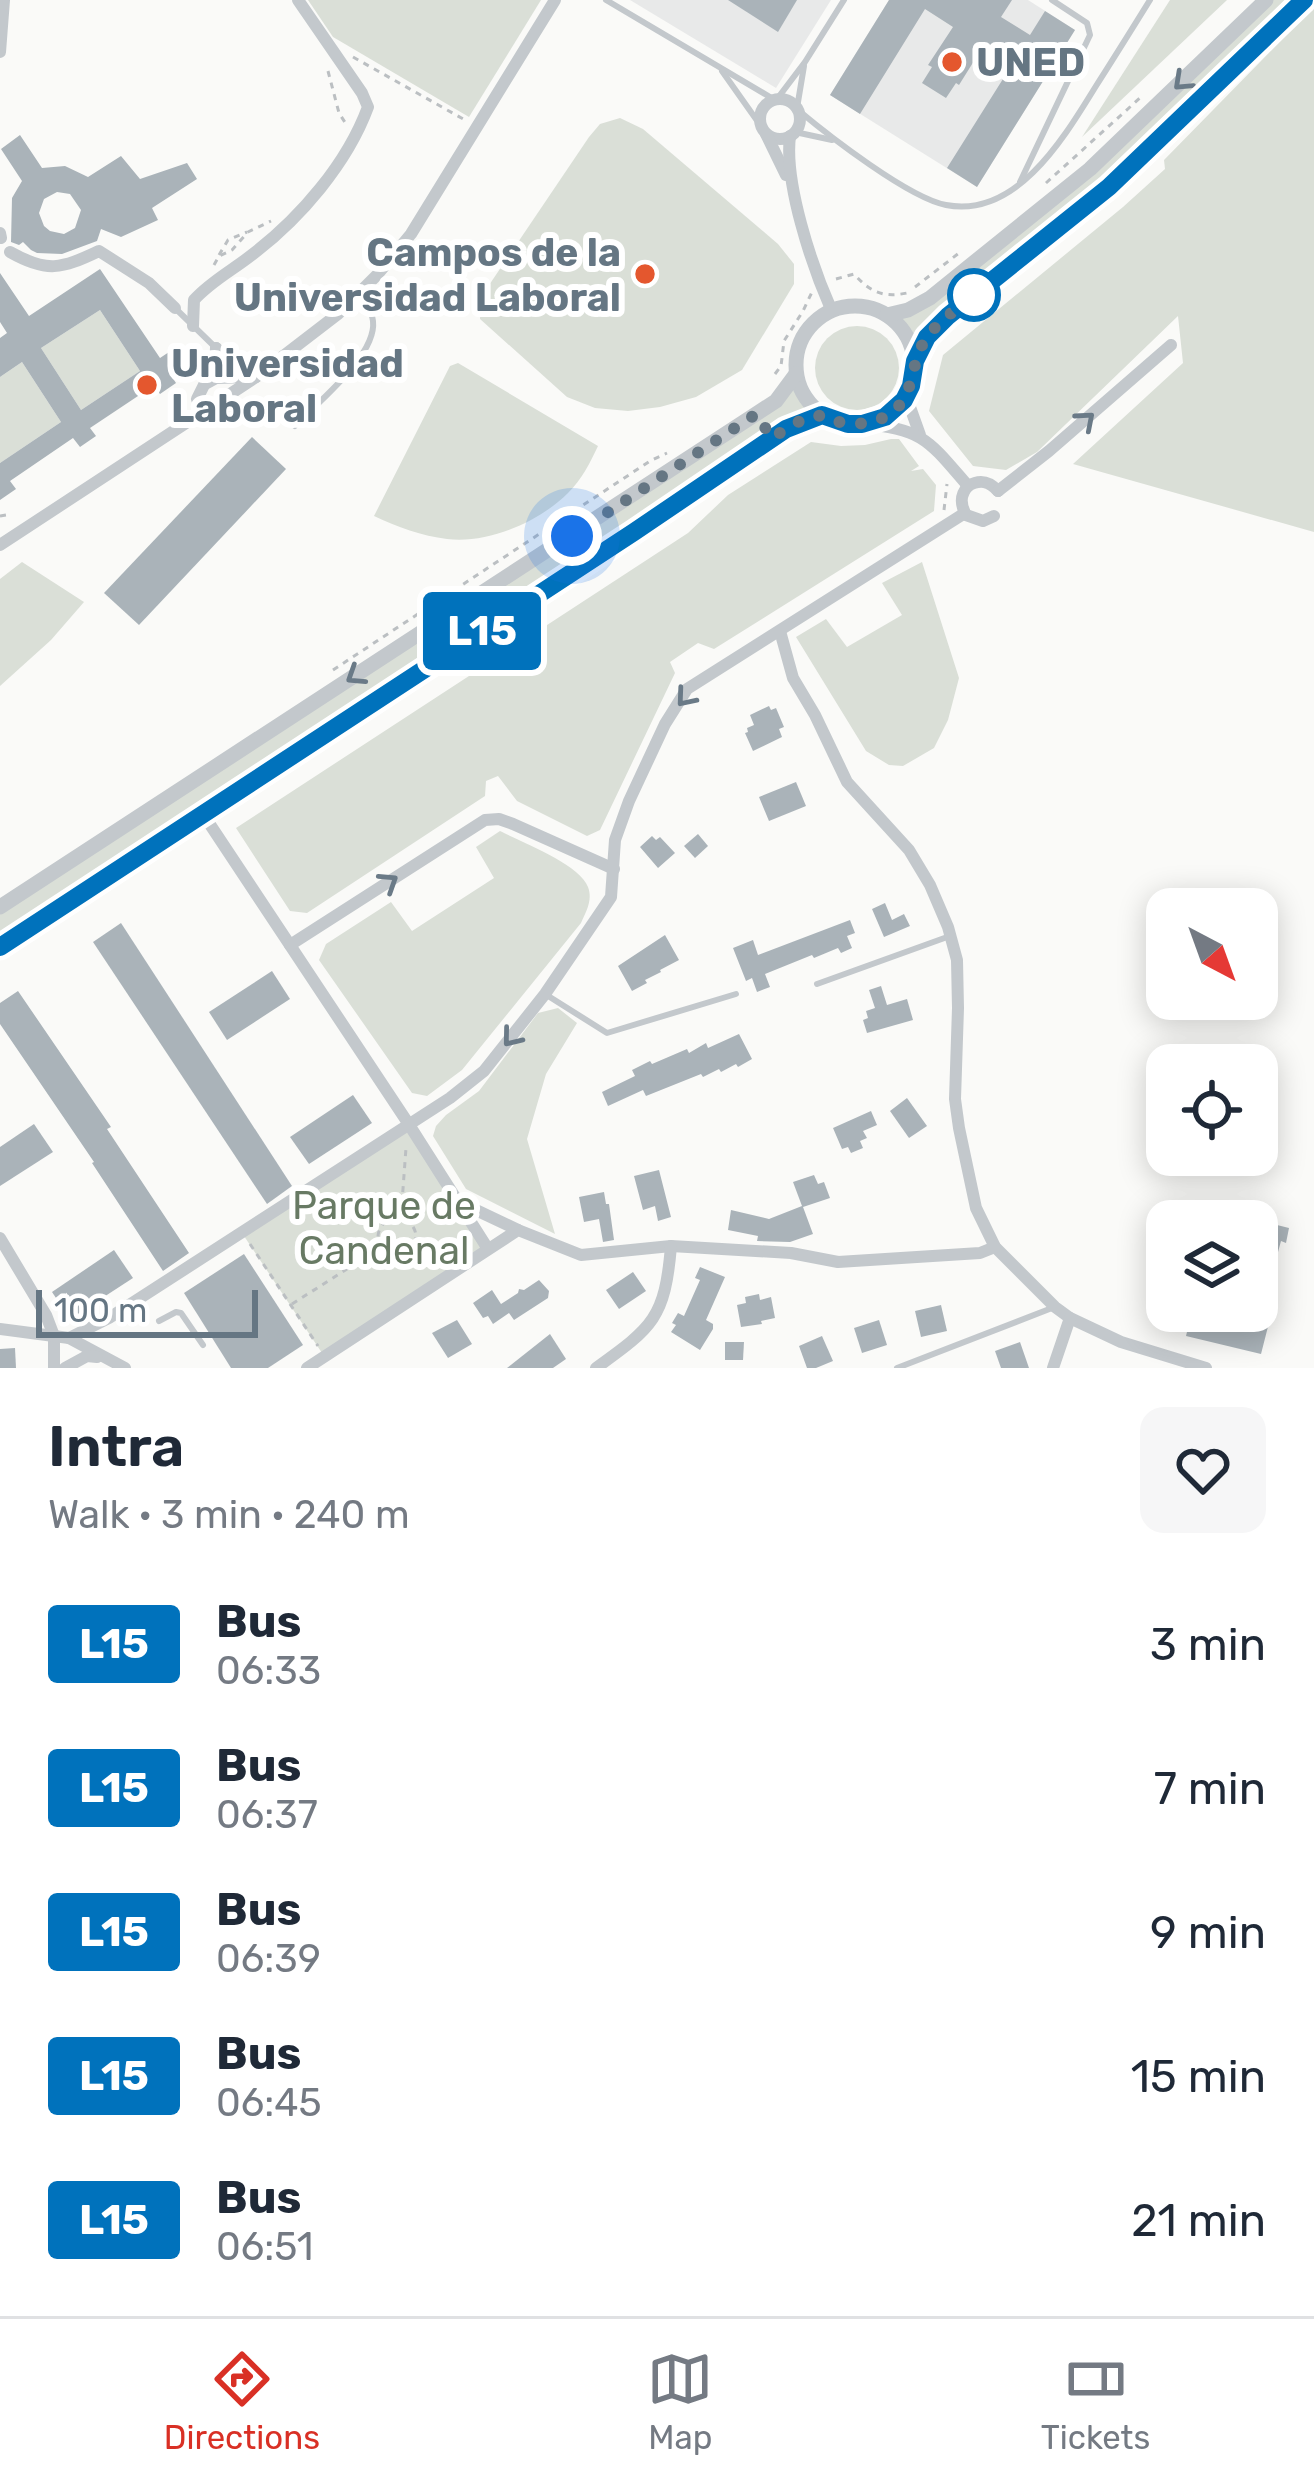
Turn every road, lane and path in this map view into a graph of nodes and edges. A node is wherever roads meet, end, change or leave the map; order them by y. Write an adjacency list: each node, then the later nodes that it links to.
1 (298, 0): 10 (street)
2 (555, 0): 17 (street)
3 (606, 0): 13 (lane)
4 (844, 0): 12 (lane)
5 (1052, 0): 22 (lane)
6 (1150, 0): 22 (lane)
7 (1266, 0): 33 (street, one-way to 33)
8 (1304, 0): 37 (street)
9 (3, 8): 11 (street)
10 (328, 51): 17 (path); 18 (path); 18 (street)
11 (0, 52)
12 (805, 62): 15 (lane); 16 (lane)
13 (720, 68): 15 (lane); 19 (lane)
14 (1153, 86): 23 (path)
15 (776, 99): 16 (street); 19 (street)
16 (798, 110): 20 (street); 21 (lane)
17 (477, 127): 30 (street)
18 (358, 130): 34 (street)
19 (764, 130): 20 (street); 24 (street)
20 (793, 134): 21 (lane); 24 (street)
21 (835, 141): 22 (lane)
22 (1019, 184)
23 (1044, 185)
24 (794, 192): 29 (street)
25 (248, 232): 28 (path)
26 (969, 245): 29 (path)
27 (10, 252): 31 (street)
28 (219, 256)
29 (821, 286): 32 (street); 40 (path)
30 (362, 290): 39 (street); 45 (lane)
31 (175, 308): 34 (lane)
32 (831, 309): 33 (street); 38 (street)
33 (887, 315): 37 (street)
34 (194, 326): 36 (lane)
35 (1171, 345): 51 (street, one-way to 35)
36 (216, 348): 39 (street); 41 (street)
37 (915, 361): 42 (street)
38 (796, 374): 44 (street); 59 (street, one-way to 59)
39 (256, 377): 41 (street); 43 (street)
40 (773, 378)
41 (207, 383): 43 (street)
42 (911, 386): 46 (street); 47 (street)
43 (202, 413): 54 (street)
44 (821, 420): 46 (path); 46 (street); 57 (street)
45 (295, 426)
46 (862, 428): 47 (street)
47 (920, 435): 50 (street)
48 (668, 453): 56 (path)
49 (946, 480): 53 (path)
50 (968, 486): 51 (street); 52 (street)
51 (998, 491): 52 (street)
52 (965, 513): 53 (street)
53 (948, 524): 55 (street)
54 (0, 545)
55 (780, 632): 58 (street, one-way to 58); 60 (street)
56 (335, 669)
57 (203, 814): 61 (street); 62 (street)
58 (614, 869): 61 (street, one-way to 58); 64 (street)
59 (0, 907)
60 (950, 936): 63 (lane); 74 (street)
61 (290, 945): 66 (street)
62 (0, 946)
63 (817, 983)
64 (545, 994): 65 (lane); 66 (street, one-way to 66)
65 (736, 994)
66 (408, 1123): 67 (street); 68 (path); 70 (street)
67 (458, 1202): 69 (street); 76 (street)
68 (400, 1218): 72 (path); 75 (path)
69 (518, 1230): 73 (street); 76 (street)
70 (242, 1232): 77 (path); 79 (street)
71 (0, 1238): 83 (street)
72 (415, 1240): 75 (path); 76 (path)
73 (671, 1246): 74 (street); 91 (street)
74 (995, 1246): 78 (street)
75 (381, 1247): 77 (path)
76 (488, 1249): 85 (street)
77 (291, 1306): 85 (path)
78 (1055, 1307): 80 (street); 92 (lane)
79 (109, 1318): 83 (street); 86 (street)
80 (1070, 1318): 93 (street); 94 (street)
81 (159, 1321): 84 (lane)
82 (0, 1329): 83 (street)
83 (62, 1337): 86 (street); 87 (street)
84 (203, 1345)
85 (324, 1356): 90 (street)
86 (105, 1358): 88 (street); 89 (street)
87 (54, 1368)
88 (65, 1368)
89 (125, 1368)
90 (307, 1368)
91 (596, 1368)
92 (897, 1368)
93 (1053, 1368)
94 (1206, 1368)

